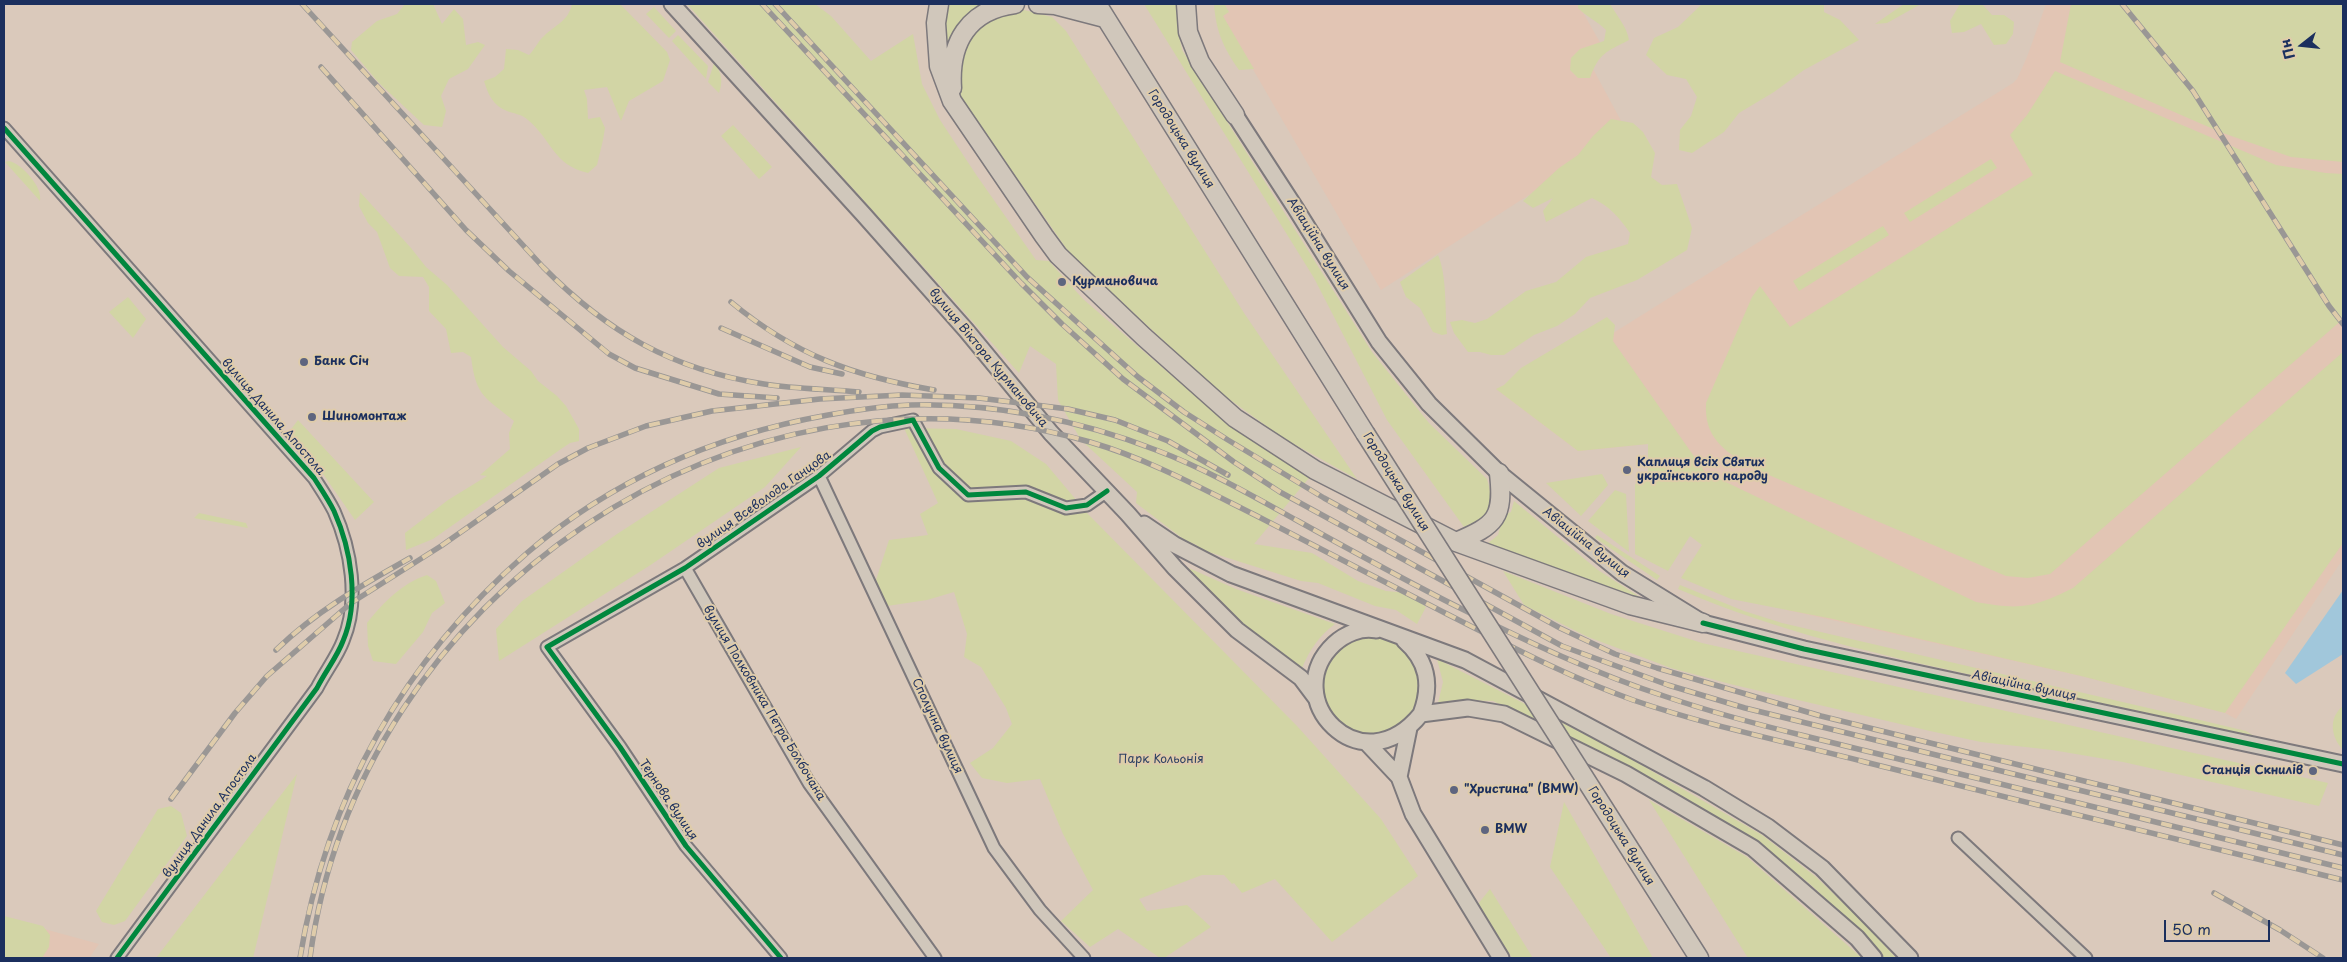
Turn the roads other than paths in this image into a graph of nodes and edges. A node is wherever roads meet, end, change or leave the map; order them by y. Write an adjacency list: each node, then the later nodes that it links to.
1 (672, 4): 12 (street, вулиця Віктора Курмановича)
2 (939, 4): 7 (main road)
3 (1015, 4): 7 (main road)
4 (1038, 4): 6 (main road)
5 (1186, 4): 8 (main road)
6 (1101, 8): 31 (main road, Городоцька вулиця, bridge)
7 (952, 100): 14 (main road)
8 (1235, 115): 10 (street, Авіаційна вулиця)
9 (4, 128): 26 (street, вулиця Данила Апостола)
10 (1499, 473): 14 (main road); 16 (street, Авіаційна вулиця)
11 (819, 476): 12 (street, вулиця Всеволода Ганцова); 15 (street, вулиця Всеволода Ганцова); 29 (street, Сполучна вулиця)
12 (1107, 491): 13 (street, вулиця Віктора Курмановича)
13 (1128, 514): 17 (street); 19 (street, вулиця Віктора Курмановича)
14 (1456, 542): 16 (main road)
15 (685, 568): 18 (street, вулиця Всеволода Ганцова); 28 (street, вулиця Полковника Петра Болбочана)
16 (1703, 623): 23 (street, Авіаційна вулиця)
17 (1389, 632): 19 (street); 20 (street); 33 (street)
18 (547, 646): 27 (street, Тернова вулиця)
19 (1316, 698): 22 (street)
20 (1421, 714): 21 (street); 32 (street)
21 (1409, 728): 22 (street); 24 (street)
22 (1366, 742): 24 (street)
23 (2343, 764)
24 (1399, 777): 30 (street)
25 (1958, 838): 34 (street)
26 (117, 958)
27 (781, 958)
28 (935, 958)
29 (1084, 958)
30 (1501, 958)
31 (1699, 958)
32 (1874, 958)
33 (1910, 958)
34 (2086, 958)

